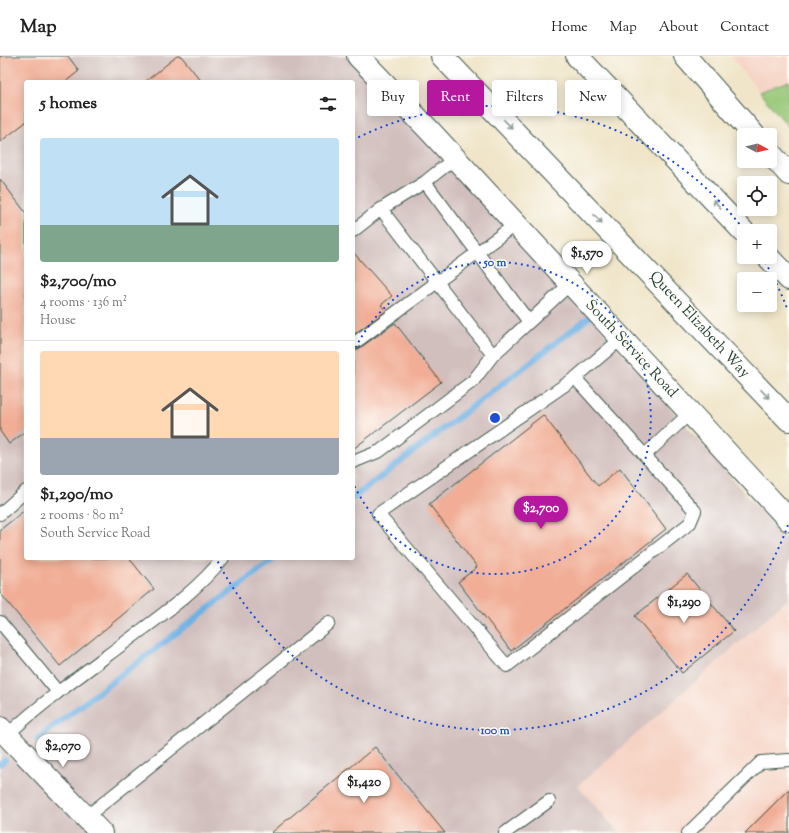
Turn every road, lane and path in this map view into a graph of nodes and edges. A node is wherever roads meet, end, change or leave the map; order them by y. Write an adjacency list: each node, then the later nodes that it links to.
1 (358, 56): 6 (main road, South Service Road)
2 (442, 56): 25 (main road, Queen Elizabeth Way, one-way to 25)
3 (577, 56): 12 (main road, one-way to 3)
4 (685, 56): 5 (main road)
5 (748, 128)
6 (455, 158): 9 (lane); 11 (main road, South Service Road)
7 (777, 161): 8 (main road)
8 (789, 174)
9 (425, 182): 10 (lane); 14 (lane)
10 (381, 209): 13 (lane); 17 (lane)
11 (516, 224): 14 (lane); 18 (main road, South Service Road)
12 (737, 225)
13 (355, 229)
14 (478, 252): 17 (lane); 19 (lane)
15 (774, 264): 16 (main road)
16 (789, 280)
17 (437, 283): 21 (lane); 22 (lane)
18 (571, 283): 19 (lane); 20 (main road, South Service Road)
19 (529, 322): 22 (lane)
20 (622, 338): 23 (lane); 24 (main road, South Service Road)
21 (355, 343)
22 (493, 355): 27 (lane)
23 (575, 378): 26 (lane); 26 (lane)
24 (690, 413): 26 (lane); 30 (main road, South Service Road)
25 (789, 420)
26 (644, 455)
27 (355, 461)
28 (24, 494): 29 (lane)
29 (0, 514)
30 (789, 520)
31 (221, 560): 34 (lane)
32 (0, 622): 34 (lane)
33 (329, 623): 38 (lane)
34 (58, 692): 35 (lane)
35 (4, 731): 38 (main road)
36 (789, 760): 41 (lane)
37 (549, 801): 40 (lane)
38 (86, 817): 39 (main road)
39 (101, 833)
40 (505, 833)
41 (688, 833)

